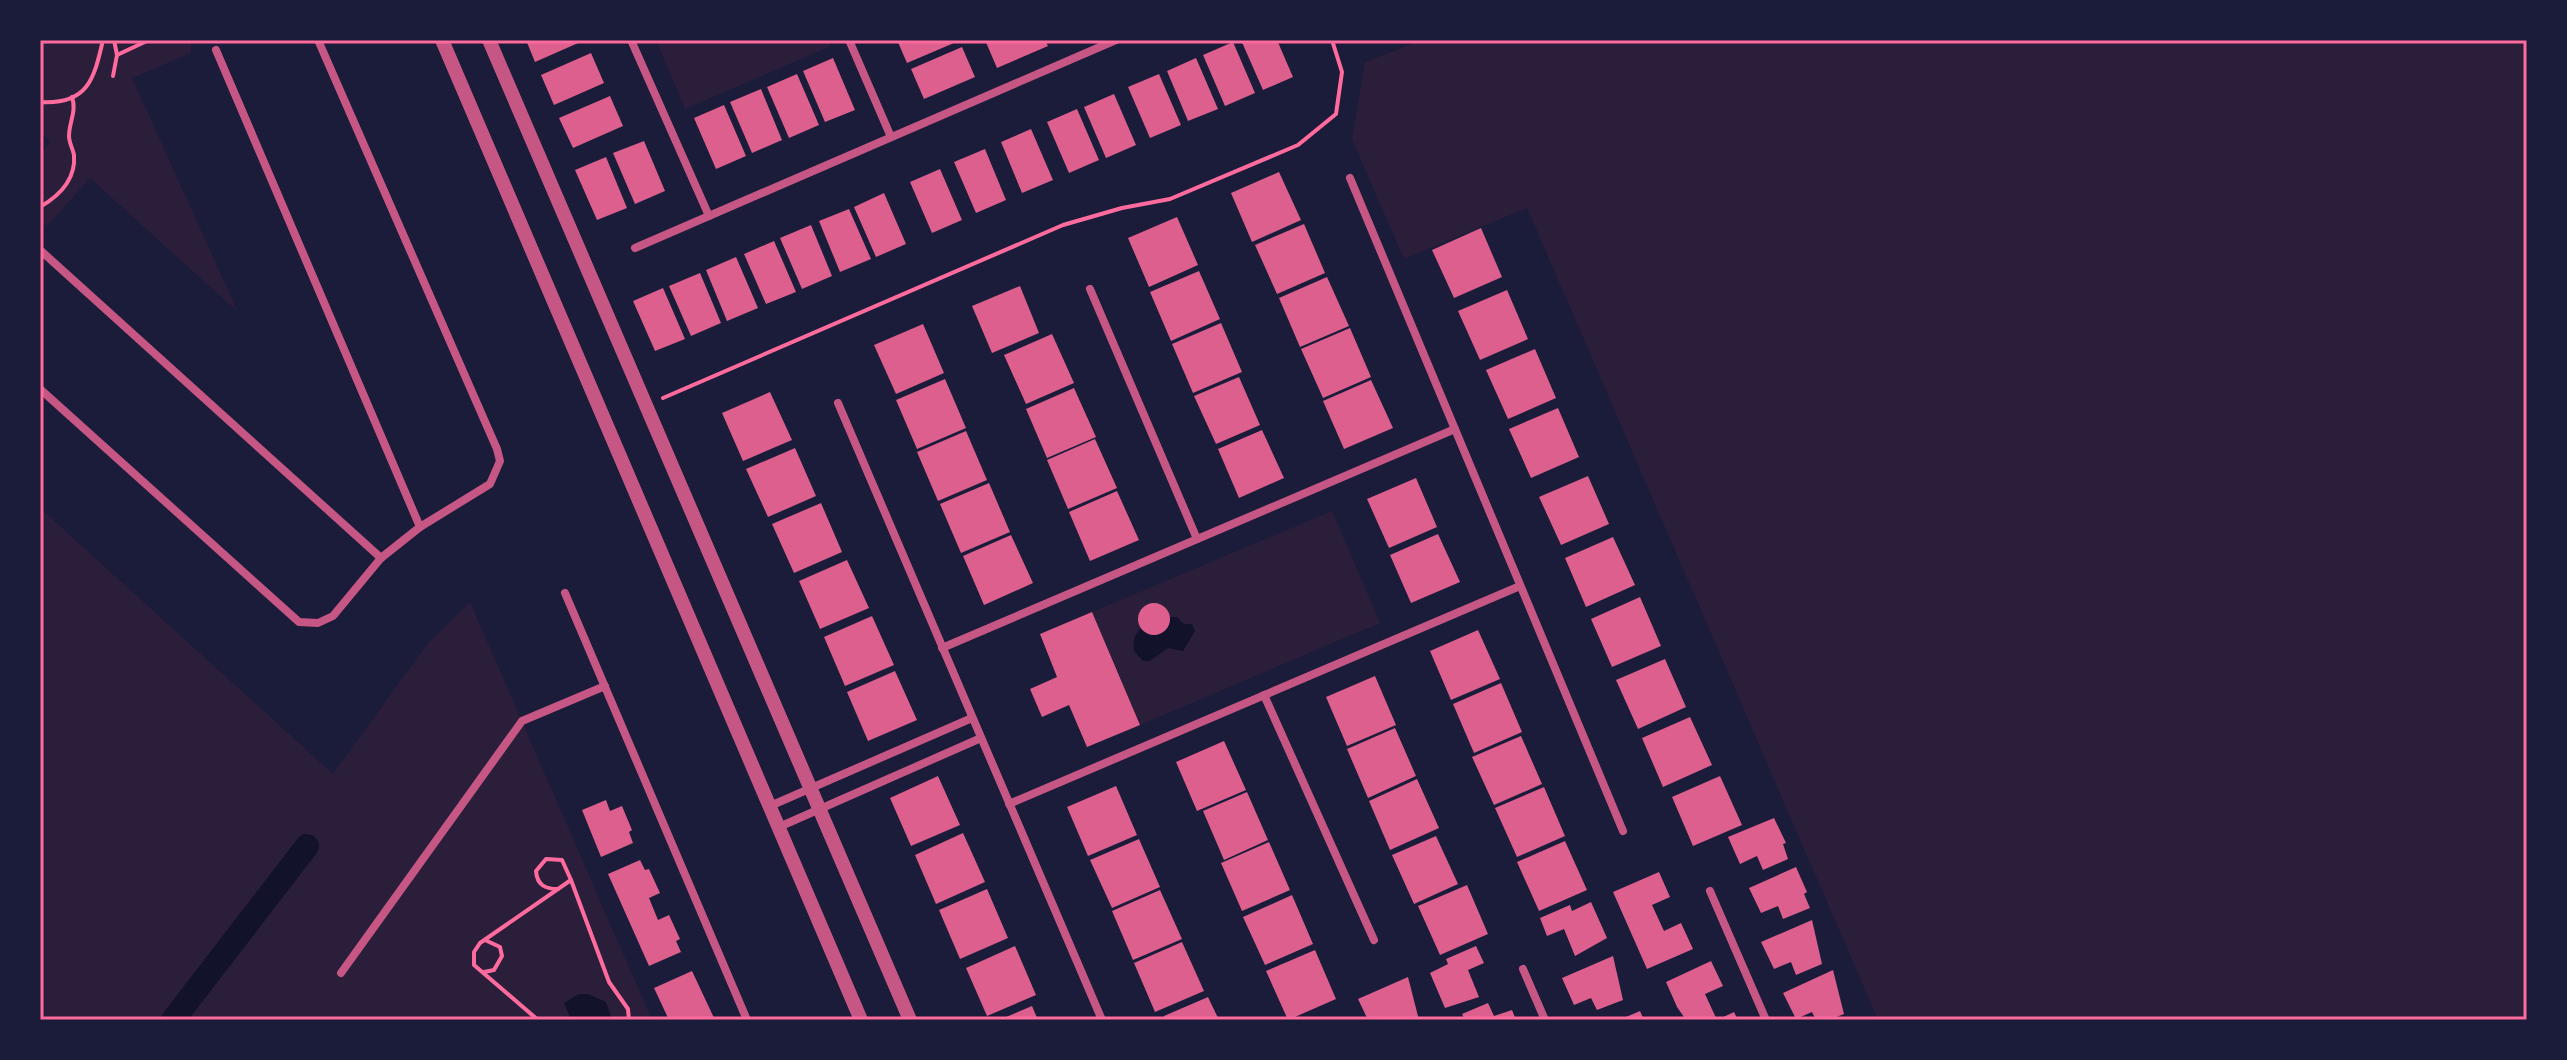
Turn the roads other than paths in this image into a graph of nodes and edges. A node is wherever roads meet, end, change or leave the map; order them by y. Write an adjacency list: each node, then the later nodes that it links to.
1 (318, 40): 18 (street)
2 (489, 40): 28 (street)
3 (631, 40): 11 (street)
4 (849, 40): 9 (street)
5 (1116, 40): 7 (street)
6 (444, 41): 30 (street)
7 (1093, 44): 9 (street)
8 (216, 50): 18 (street)
9 (891, 137): 11 (street)
10 (1350, 178): 17 (street)
11 (709, 216): 12 (street)
12 (635, 248)
13 (40, 250): 20 (street)
14 (1090, 289): 19 (street)
15 (40, 389): 20 (street)
16 (838, 403): 23 (street)
17 (1455, 429): 19 (street); 21 (street)
18 (420, 527): 20 (street)
19 (1197, 539): 23 (street)
20 (381, 558)
21 (1520, 586): 25 (street); 33 (street)
22 (565, 593): 24 (street)
23 (942, 648): 26 (street)
24 (605, 686): 37 (street); 38 (street)
25 (1264, 695): 29 (street); 35 (street)
26 (972, 718): 27 (street); 28 (street)
27 (981, 738): 29 (street); 31 (street)
28 (810, 788): 30 (street); 31 (street)
29 (1009, 804): 41 (street)
30 (770, 806): 32 (street)
31 (819, 809): 32 (street); 40 (street)
32 (779, 827): 39 (street)
33 (1623, 831)
34 (1710, 891): 43 (street)
35 (1374, 940)
36 (1523, 969): 42 (street)
37 (341, 973)
38 (747, 1020)
39 (861, 1020)
40 (910, 1020)
41 (1102, 1020)
42 (1545, 1020)
43 (1766, 1020)

